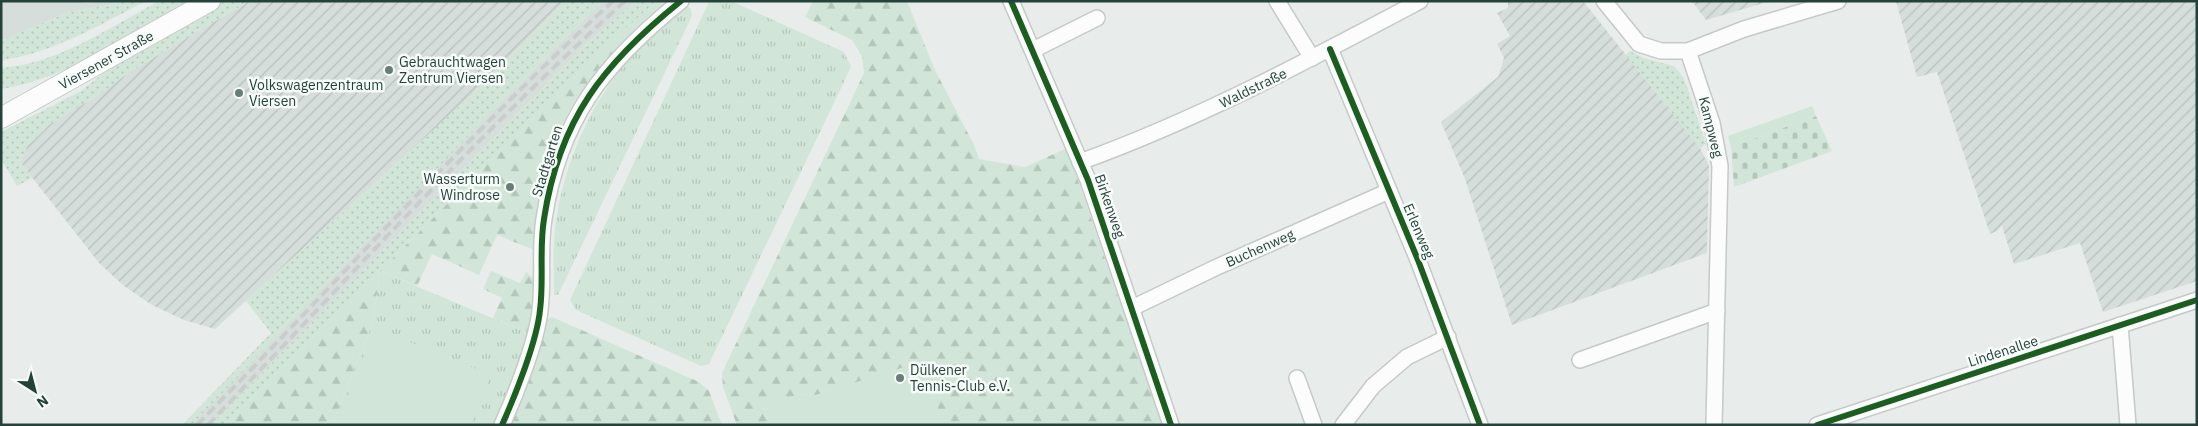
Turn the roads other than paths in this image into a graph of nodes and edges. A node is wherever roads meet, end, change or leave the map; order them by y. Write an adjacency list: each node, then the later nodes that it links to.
1 (210, 1): 13 (main road, Viersener Straße)
2 (681, 1): 23 (street, Stadtgarten)
3 (1011, 1): 10 (street, Birkenweg)
4 (1277, 1): 12 (street)
5 (1420, 1): 9 (street, Waldstraße)
6 (1604, 1): 11 (street)
7 (1838, 1): 11 (street)
8 (1097, 18): 10 (street)
9 (1330, 49): 12 (street, Waldstraße); 15 (street, Erlenweg)
10 (1033, 50): 14 (street, Birkenweg)
11 (1688, 51): 18 (street, Kampweg)
12 (1312, 58): 14 (street, Waldstraße)
13 (1, 118)
14 (1080, 162): 17 (street, Birkenweg)
15 (1389, 191): 17 (street, Buchenweg); 20 (street, Erlenweg)
16 (2197, 300): 19 (street, Lindenallee)
17 (1132, 308): 24 (street, Birkenweg)
18 (1717, 311): 21 (street); 28 (street, Kampweg)
19 (2120, 325): 29 (street, Lindenallee); 30 (street)
20 (1448, 337): 26 (street); 27 (street, Erlenweg)
21 (1580, 360)
22 (1297, 378): 25 (street)
23 (502, 425)
24 (1171, 425)
25 (1314, 425)
26 (1344, 425)
27 (1480, 425)
28 (1714, 425)
29 (1816, 425)
30 (2128, 425)

